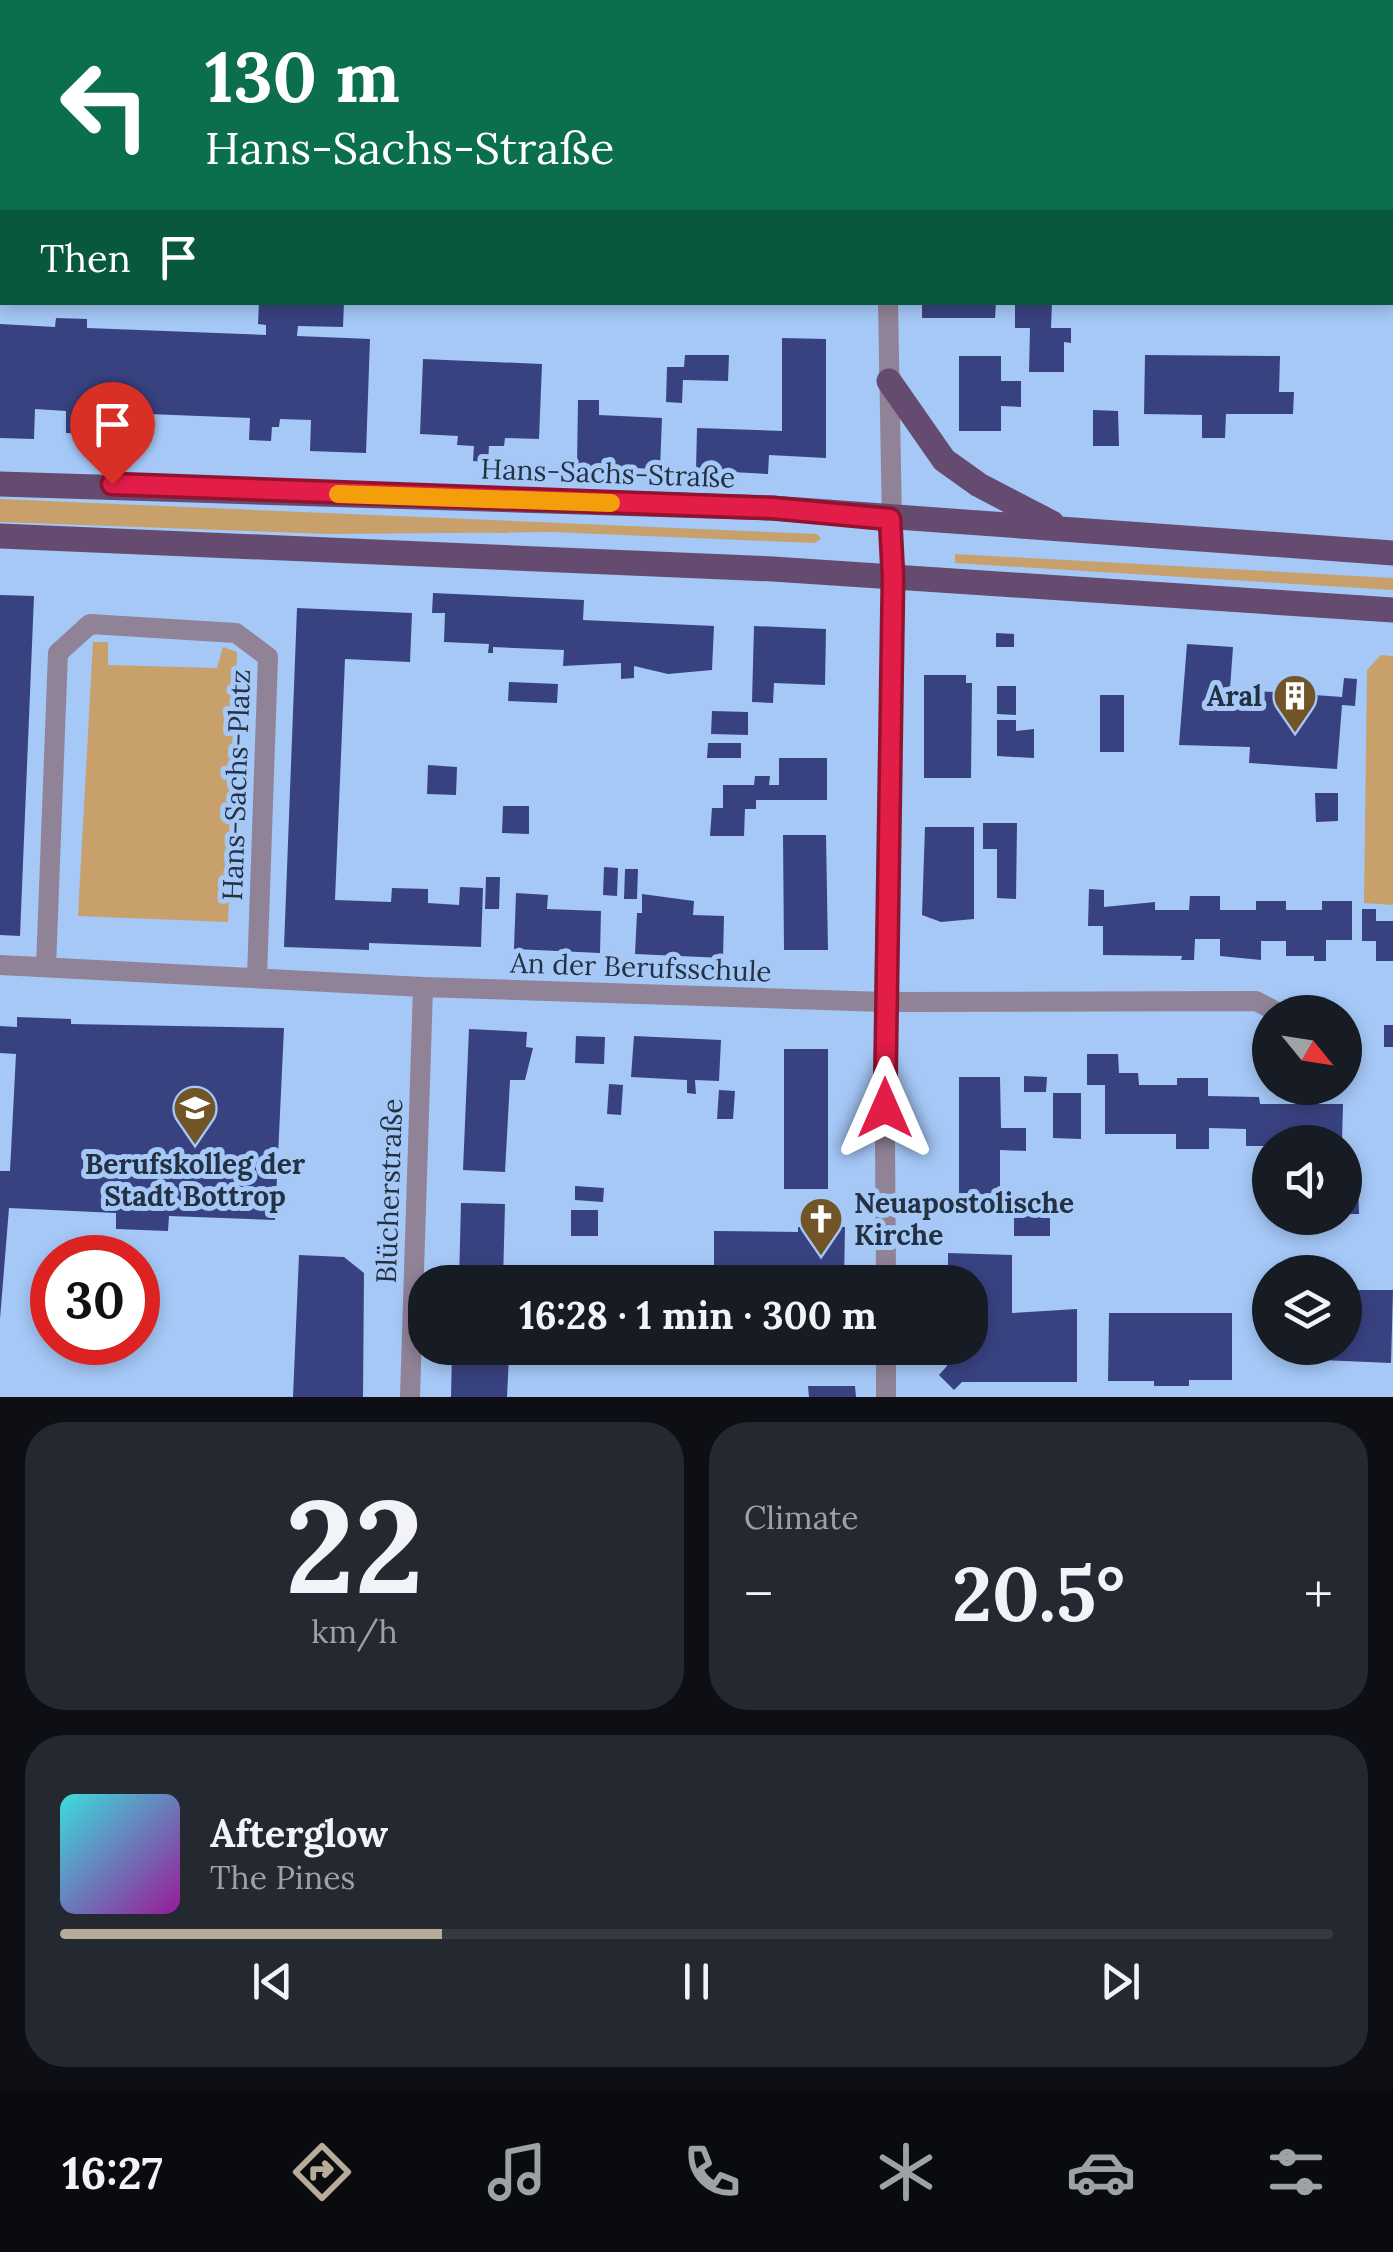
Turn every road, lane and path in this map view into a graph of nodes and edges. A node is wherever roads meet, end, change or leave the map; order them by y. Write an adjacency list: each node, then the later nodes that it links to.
1 (888, 305): 2 (street)
2 (889, 381): 4 (street); 5 (main road)
3 (0, 484): 4 (main road, Hans-Sachs-Straße)
4 (890, 519): 5 (main road, Hans-Sachs-Straße); 8 (street)
5 (1061, 528): 7 (main road, Hans-Sachs-Straße)
6 (0, 536): 8 (main road)
7 (1393, 553)
8 (893, 577): 9 (main road); 15 (street)
9 (1393, 610)
10 (0, 965): 11 (street, An der Berufsschule)
11 (46, 967): 12 (street, An der Berufsschule); 12 (street, Hans-Sachs-Platz)
12 (257, 977): 13 (street, An der Berufsschule)
13 (422, 987): 15 (street, An der Berufsschule); 18 (street, Blücherstraße)
14 (1252, 1001): 15 (street, An der Berufsschule)
15 (884, 1002): 16 (street)
16 (886, 1265)
17 (886, 1365): 19 (street)
18 (410, 1397)
19 (886, 1397)

